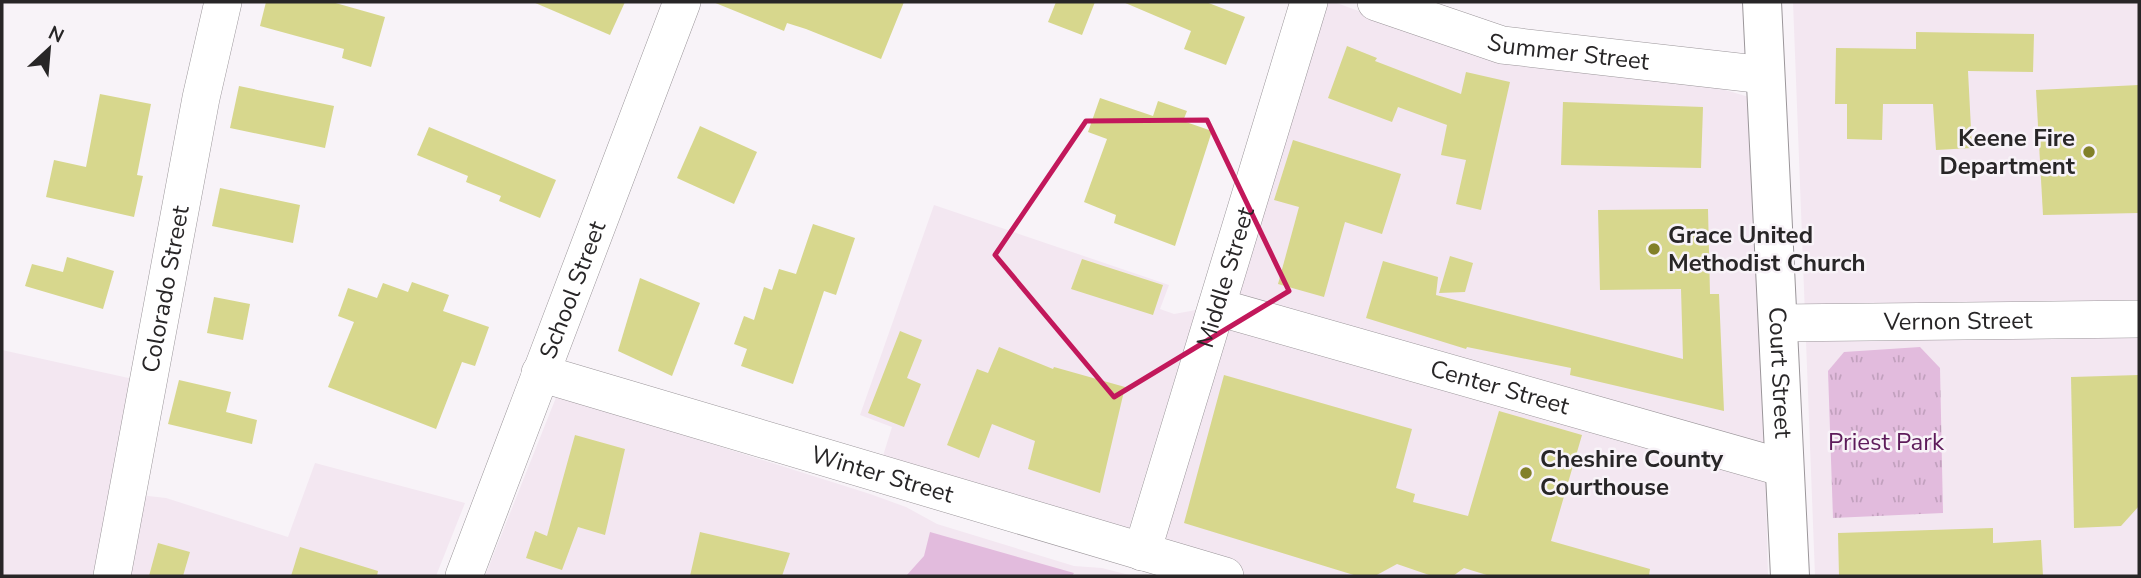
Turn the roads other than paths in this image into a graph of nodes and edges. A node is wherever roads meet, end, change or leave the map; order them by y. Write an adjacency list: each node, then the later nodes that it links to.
1 (222, 2): 13 (street, Colorado Street)
2 (682, 2): 10 (street, School Street)
3 (1309, 2): 7 (street, Middle Street)
4 (1376, 2): 6 (street, Summer Street)
5 (1762, 2): 6 (main road, Court Street)
6 (1765, 75): 9 (main road, Court Street)
7 (1217, 307): 11 (street, Center Street); 12 (street, Middle Street)
8 (2139, 319): 9 (street, Vernon Street)
9 (1778, 323): 11 (main road, Court Street)
10 (540, 373): 12 (street, Winter Street); 14 (street, School Street)
11 (1784, 468): 16 (main road, Court Street)
12 (1142, 552): 15 (street, Winter Street)
13 (112, 576)
14 (464, 576)
15 (1225, 576)
16 (1790, 576)

